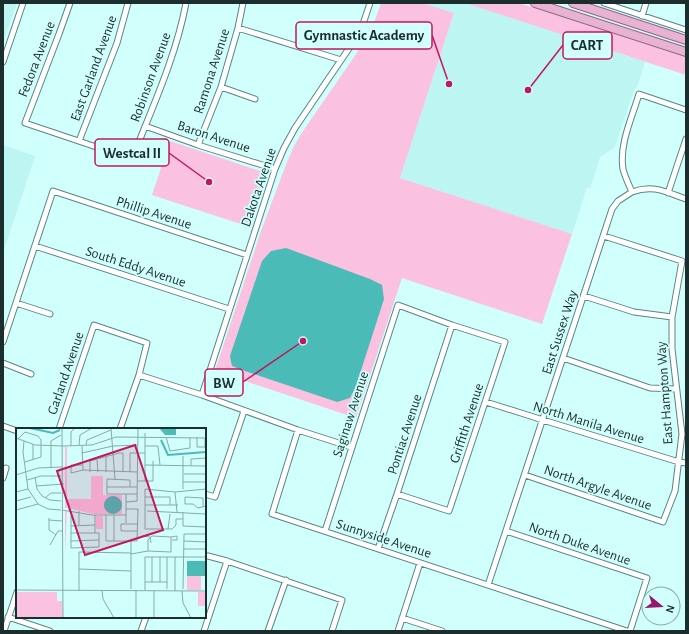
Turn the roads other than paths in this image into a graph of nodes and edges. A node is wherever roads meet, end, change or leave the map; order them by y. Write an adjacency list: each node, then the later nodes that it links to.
1 (23, 3): 18 (street)
2 (70, 3): 24 (street, Fedora Avenue)
3 (128, 3): 24 (street, East Garland Avenue)
4 (186, 3): 22 (street, Robinson Avenue)
5 (243, 3): 13 (street, Ramona Avenue)
6 (370, 3): 17 (street, Dakota Avenue)
7 (535, 3): 11 (main road)
8 (575, 3): 11 (street); 15 (main road)
9 (604, 3): 12 (street)
10 (646, 3): 12 (street)
11 (572, 15): 16 (main road)
12 (642, 16): 14 (street)
13 (238, 28): 17 (street); 19 (street, Ramona Avenue)
14 (686, 30)
15 (686, 40)
16 (686, 52)
17 (341, 60): 26 (street, Dakota Avenue)
18 (3, 62)
19 (220, 87): 20 (street); 25 (street, Ramona Avenue)
20 (255, 99)
21 (686, 110): 27 (street)
22 (145, 126): 24 (street, Robinson Avenue); 25 (street, Baron Avenue)
23 (686, 139): 28 (street)
24 (79, 141)
25 (198, 145): 26 (street, Baron Avenue)
26 (275, 168): 32 (street, Dakota Avenue)
27 (632, 192): 28 (street); 30 (street, East Sussex Way)
28 (668, 193): 29 (street)
29 (686, 199)
30 (604, 236): 33 (street, East Sussex Way); 37 (street, East Hampton Way)
31 (35, 246): 32 (street, Phillip Avenue); 34 (street); 35 (street, South Eddy Avenue)
32 (247, 255): 35 (street, Dakota Avenue)
33 (584, 296): 37 (street); 40 (street, East Sussex Way)
34 (16, 303): 36 (street); 39 (street)
35 (229, 309): 45 (street, Dakota Avenue)
36 (50, 314)
37 (672, 317): 44 (street, East Hampton Way)
38 (452, 325): 46 (street, Griffith Avenue); 54 (street, Saginaw Avenue); 61 (street, Pontiac Avenue)
39 (3, 342)
40 (563, 358): 44 (street); 48 (street, East Sussex Way)
41 (3, 363): 42 (street)
42 (30, 374)
43 (139, 375): 45 (street); 50 (street, Garland Avenue); 51 (street)
44 (676, 389): 55 (street, East Hampton Way)
45 (202, 395): 47 (street)
46 (486, 402): 48 (street, North Manila Avenue); 61 (street, Griffith Avenue)
47 (244, 411): 52 (street); 60 (street)
48 (543, 420): 55 (street, North Manila Avenue); 58 (street, East Sussex Way)
49 (3, 426): 53 (street)
50 (59, 428)
51 (120, 428)
52 (298, 430): 54 (street); 63 (street, Sunnyside Avenue)
53 (16, 431)
54 (351, 447): 63 (street, Saginaw Avenue)
55 (679, 462): 56 (street, North Manila Avenue); 62 (street, East Hampton Way)
56 (686, 463)
57 (6, 468): 59 (street)
58 (525, 475): 62 (street, North Argyle Avenue); 64 (street, East Sussex Way)
59 (3, 478)
60 (206, 494)
61 (397, 494): 65 (street, Pontiac Avenue)
62 (663, 522)
63 (324, 531): 65 (street, Sunnyside Avenue)
64 (506, 531): 70 (street, East Sussex Way); 84 (street, North Duke Avenue)
65 (378, 549): 68 (street, Sunnyside Avenue)
66 (206, 556): 67 (street)
67 (227, 561): 69 (street); 78 (street)
68 (420, 563): 70 (street, Sunnyside Avenue); 74 (street)
69 (286, 580): 79 (street); 80 (street)
70 (488, 585): 83 (street, Sunnyside Avenue)
71 (16, 595): 72 (street)
72 (8, 617): 75 (street); 76 (street)
73 (146, 618): 77 (street)
74 (402, 618): 81 (street); 82 (street)
75 (4, 631)
76 (50, 631)
77 (141, 631)
78 (204, 631)
79 (268, 631)
80 (332, 631)
81 (398, 631)
82 (442, 631)
83 (627, 631)
84 (630, 631)

